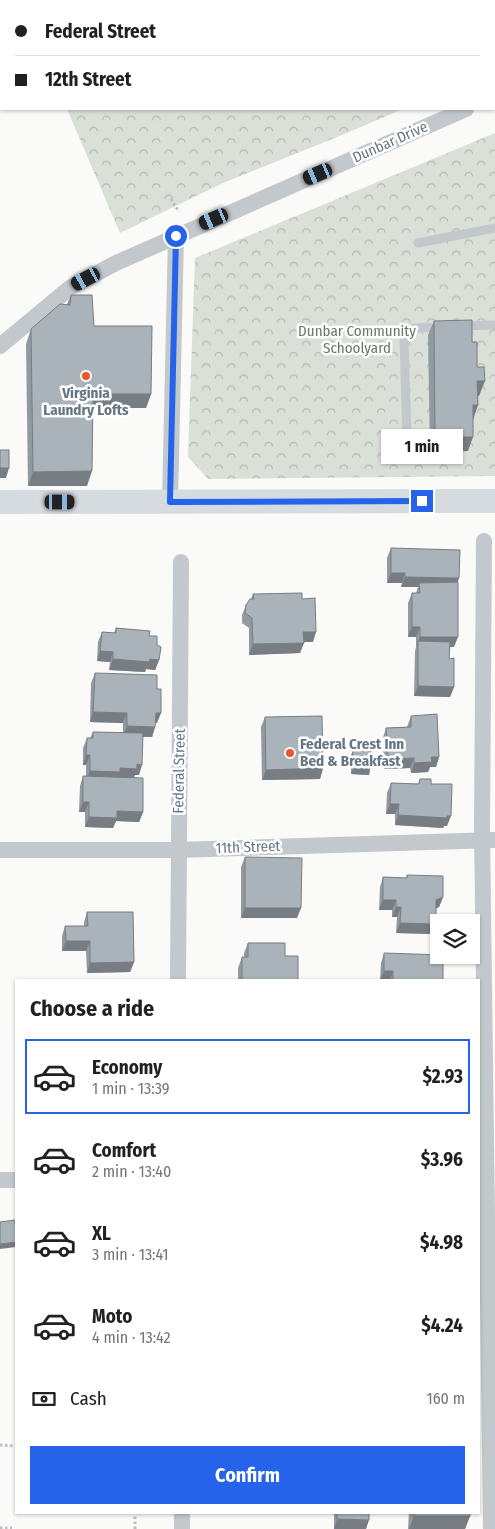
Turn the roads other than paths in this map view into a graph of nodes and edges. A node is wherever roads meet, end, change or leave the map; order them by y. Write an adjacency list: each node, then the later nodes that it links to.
1 (464, 110): 3 (street, Dunbar Drive)
2 (495, 228): 4 (lane)
3 (176, 236): 6 (street, Dunbar Drive); 10 (street)
4 (418, 243)
5 (495, 325): 7 (lane)
6 (0, 346)
7 (407, 439)
8 (495, 501): 10 (main road)
9 (0, 502): 10 (main road)
10 (170, 502)
11 (484, 541): 13 (street)
12 (181, 562): 15 (street, Federal Street)
13 (489, 840): 15 (street, 11th Street); 17 (street)
14 (0, 850): 15 (street, 11th Street)
15 (178, 850): 16 (street, Federal Street)
16 (178, 979)
17 (487, 1179): 22 (street)
18 (0, 1180): 19 (street)
19 (15, 1180)
20 (182, 1514): 21 (street)
21 (182, 1529)
22 (491, 1529)

